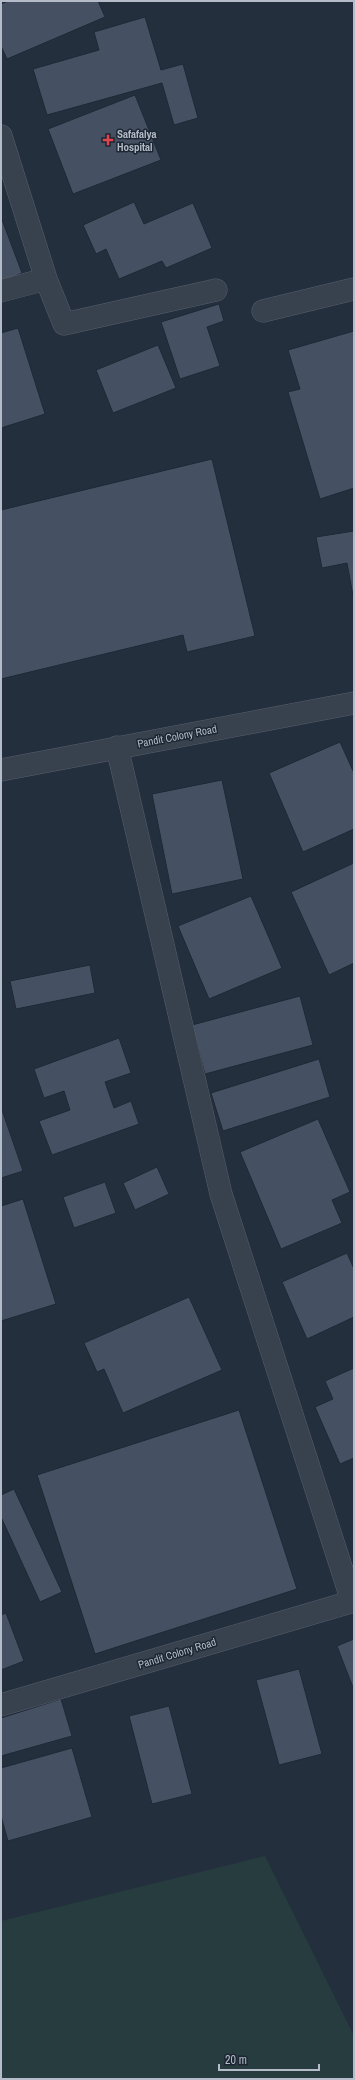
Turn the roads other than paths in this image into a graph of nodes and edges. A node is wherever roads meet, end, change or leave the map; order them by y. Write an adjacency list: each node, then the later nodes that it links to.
1 (1, 136): 2 (street)
2 (46, 279): 4 (street); 5 (street)
3 (354, 289): 6 (street)
4 (216, 290)
5 (1, 291)
6 (263, 311)
7 (354, 703): 8 (street, Pandit Colony Road)
8 (117, 747): 9 (street, Pandit Colony Road); 10 (street)
9 (1, 770)
10 (353, 1601): 11 (street, Pandit Colony Road)
11 (1, 1705)

